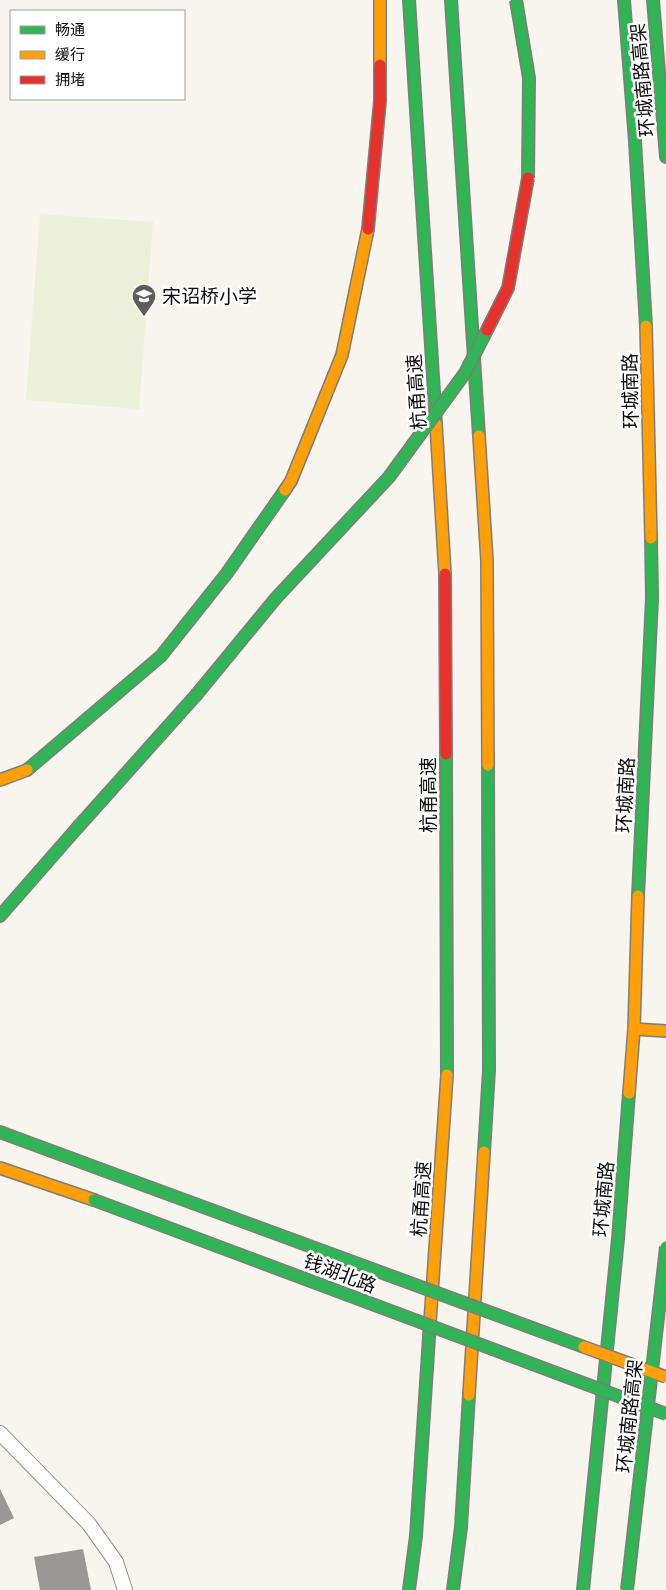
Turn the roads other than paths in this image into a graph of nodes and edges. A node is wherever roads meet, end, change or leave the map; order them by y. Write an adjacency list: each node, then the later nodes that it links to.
1 (380, 0): 8 (main road)
2 (409, 0): 19 (main road, 杭甬高速)
3 (452, 0): 20 (main road)
4 (516, 0): 9 (main road, bridge)
5 (624, 0): 10 (main road, 环城南路)
6 (653, 0): 7 (main road, 环城南路高架)
7 (666, 157)
8 (0, 780)
9 (0, 916)
10 (634, 1029): 11 (main road); 21 (main road, 环城南路)
11 (666, 1031)
12 (0, 1132): 15 (main road, 钱湖北路, bridge)
13 (0, 1168): 16 (main road, 钱湖北路, bridge)
14 (666, 1247): 22 (main road, 环城南路高架, bridge)
15 (666, 1377)
16 (666, 1414)
17 (0, 1433): 18 (lane)
18 (125, 1590)
19 (409, 1590)
20 (453, 1590)
21 (583, 1590)
22 (627, 1590)

